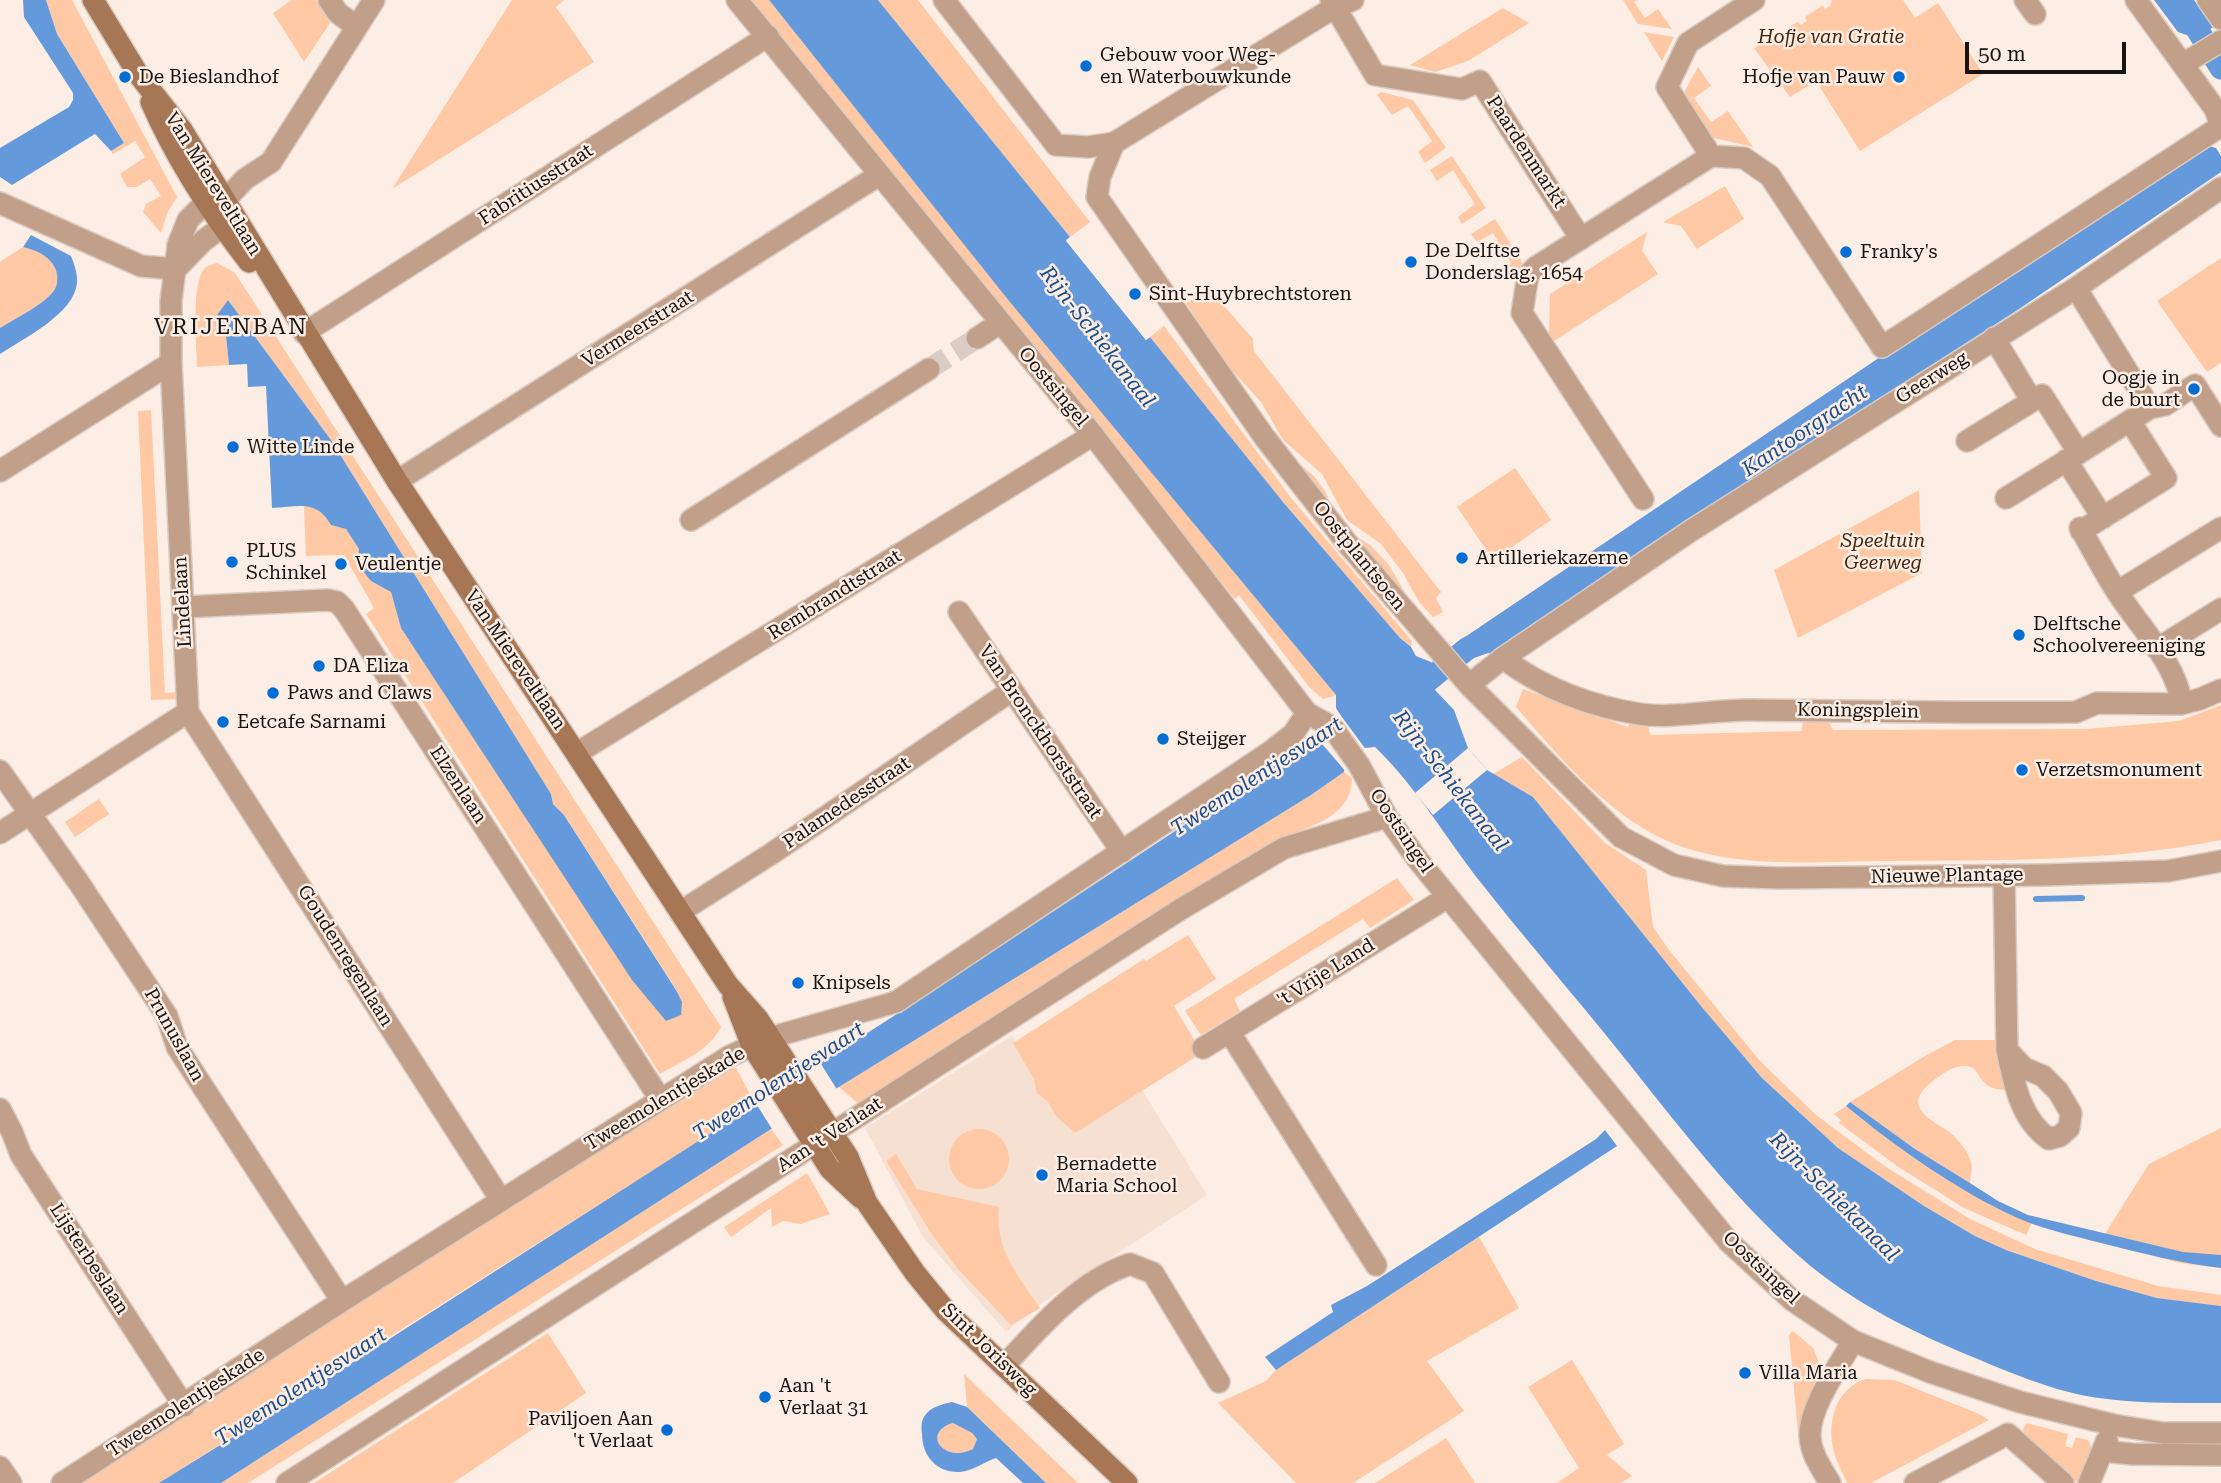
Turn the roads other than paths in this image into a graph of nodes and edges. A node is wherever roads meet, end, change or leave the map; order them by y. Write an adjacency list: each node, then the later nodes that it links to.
1 (93, 0): 19 (main road, Van Miereveltlaan)
2 (329, 0): 11 (street)
3 (374, 0): 11 (street, Lindelaan)
4 (737, 0): 12 (street, Oostsingel)
5 (944, 0): 15 (street)
6 (1754, 0): 16 (street)
7 (2136, 0): 14 (street)
8 (2208, 0): 10 (street)
9 (1340, 2): 15 (street); 22 (street, Paardenmarkt)
10 (2221, 19)
11 (357, 27): 19 (street, Lindelaan)
12 (768, 36): 17 (street, Oostsingel); 26 (street, Fabritiusstraat)
13 (2221, 41): 14 (street)
14 (2191, 59): 16 (street)
15 (1114, 143): 51 (street, Oostplantsoen)
16 (1711, 156): 22 (street)
17 (879, 175): 25 (street, Oostsingel); 39 (street, Vermeerstraat)
18 (2221, 188): 24 (street, Geerweg)
19 (216, 201): 21 (street); 23 (street, Lindelaan); 26 (main road, Van Miereveltlaan)
20 (0, 203): 23 (street)
21 (222, 227): 23 (street); 26 (main road, Van Miereveltlaan)
22 (1581, 239): 41 (street)
23 (176, 269): 29 (street, Lindelaan)
24 (2076, 288): 28 (street, Geerweg); 32 (street)
25 (1000, 323): 27 (street); 35 (street, Oostsingel)
26 (304, 333): 39 (main road, Van Miereveltlaan)
27 (977, 338)
28 (1994, 338): 31 (street); 50 (street, Geerweg)
29 (171, 363): 38 (street); 46 (street, Lindelaan)
30 (929, 369): 43 (street)
31 (2032, 401): 36 (street); 37 (street)
32 (2150, 408): 33 (street); 34 (street)
33 (2130, 421): 37 (street); 42 (street)
34 (2221, 426)
35 (1093, 435): 56 (street, Oostsingel); 57 (street, Rembrandtstraat)
36 (1967, 441)
37 (2073, 456): 40 (street); 42 (street)
38 (0, 471)
39 (397, 481): 57 (main road, Van Miereveltlaan)
40 (2006, 498)
41 (1643, 499)
42 (2103, 518): 45 (street)
43 (691, 520)
44 (2221, 528): 45 (street)
45 (2117, 592): 49 (street)
46 (183, 607): 55 (street, Lindelaan); 72 (street, Elzenlaan)
47 (2221, 609): 49 (street)
48 (959, 612): 53 (street, Van Bronckhorststraat)
49 (2157, 649): 54 (street)
50 (1503, 659): 51 (street, Geerweg); 54 (street, Koningsplein)
51 (1469, 685): 64 (street, Oostplantsoen)
52 (2221, 690): 54 (street, Koningsplein)
53 (1011, 691): 62 (street, Van Bronckhorststraat); 67 (street, Palamedesstraat)
54 (2181, 704)
55 (188, 712): 59 (street); 75 (street, Goudenregenlaan)
56 (1307, 713): 60 (street, Oostsingel); 62 (street, Tweemolentjeskade)
57 (577, 753): 67 (main road, Van Miereveltlaan)
58 (0, 772): 59 (street, Prunuslaan)
59 (30, 815): 61 (street); 77 (street, Prunuslaan)
60 (1387, 817): 66 (street, Oostsingel); 74 (street, Aan 't Verlaat)
61 (0, 833)
62 (1122, 852): 69 (street, Tweemolentjeskade)
63 (2221, 860): 65 (street, Nieuwe Plantage)
64 (1674, 865): 65 (street, Nieuwe Plantage)
65 (2004, 875): 71 (street)
66 (1448, 897): 68 (street, 't Vrije Land); 78 (street, Oostsingel)
67 (680, 912): 69 (main road, Van Miereveltlaan)
68 (1230, 1033): 70 (street, 't Vrije Land); 76 (street)
69 (760, 1042): 72 (street, Tweemolentjeskade); 74 (main road, Van Miereveltlaan)
70 (1203, 1048)
71 (2007, 1050)
72 (660, 1099): 75 (street, Tweemolentjeskade)
73 (0, 1109): 82 (street, Lijsterbeslaan)
74 (817, 1129): 79 (main road, Sint Jorisweg); 91 (street, Aan 't Verlaat)
75 (501, 1200): 77 (street, Tweemolentjeskade)
76 (1376, 1265)
77 (342, 1301): 82 (street, Tweemolentjeskade)
78 (1853, 1341): 81 (street, Oostsingel); 93 (street)
79 (1003, 1366): 80 (street); 92 (main road, Sint Jorisweg)
80 (1219, 1382)
81 (2020, 1402): 83 (street, Oostsingel); 85 (street)
82 (184, 1406): 90 (street, Tweemolentjeskade)
83 (2114, 1425): 84 (street, Oostsingel); 86 (street)
84 (2221, 1433)
85 (2008, 1434): 94 (street); 95 (street)
86 (2103, 1451): 87 (street); 96 (street)
87 (2221, 1455)
88 (0, 1467): 89 (street)
89 (11, 1483)
90 (62, 1483)
91 (287, 1483)
92 (1127, 1483)
93 (1830, 1483)
94 (1915, 1483)
95 (2063, 1483)
96 (2089, 1483)

